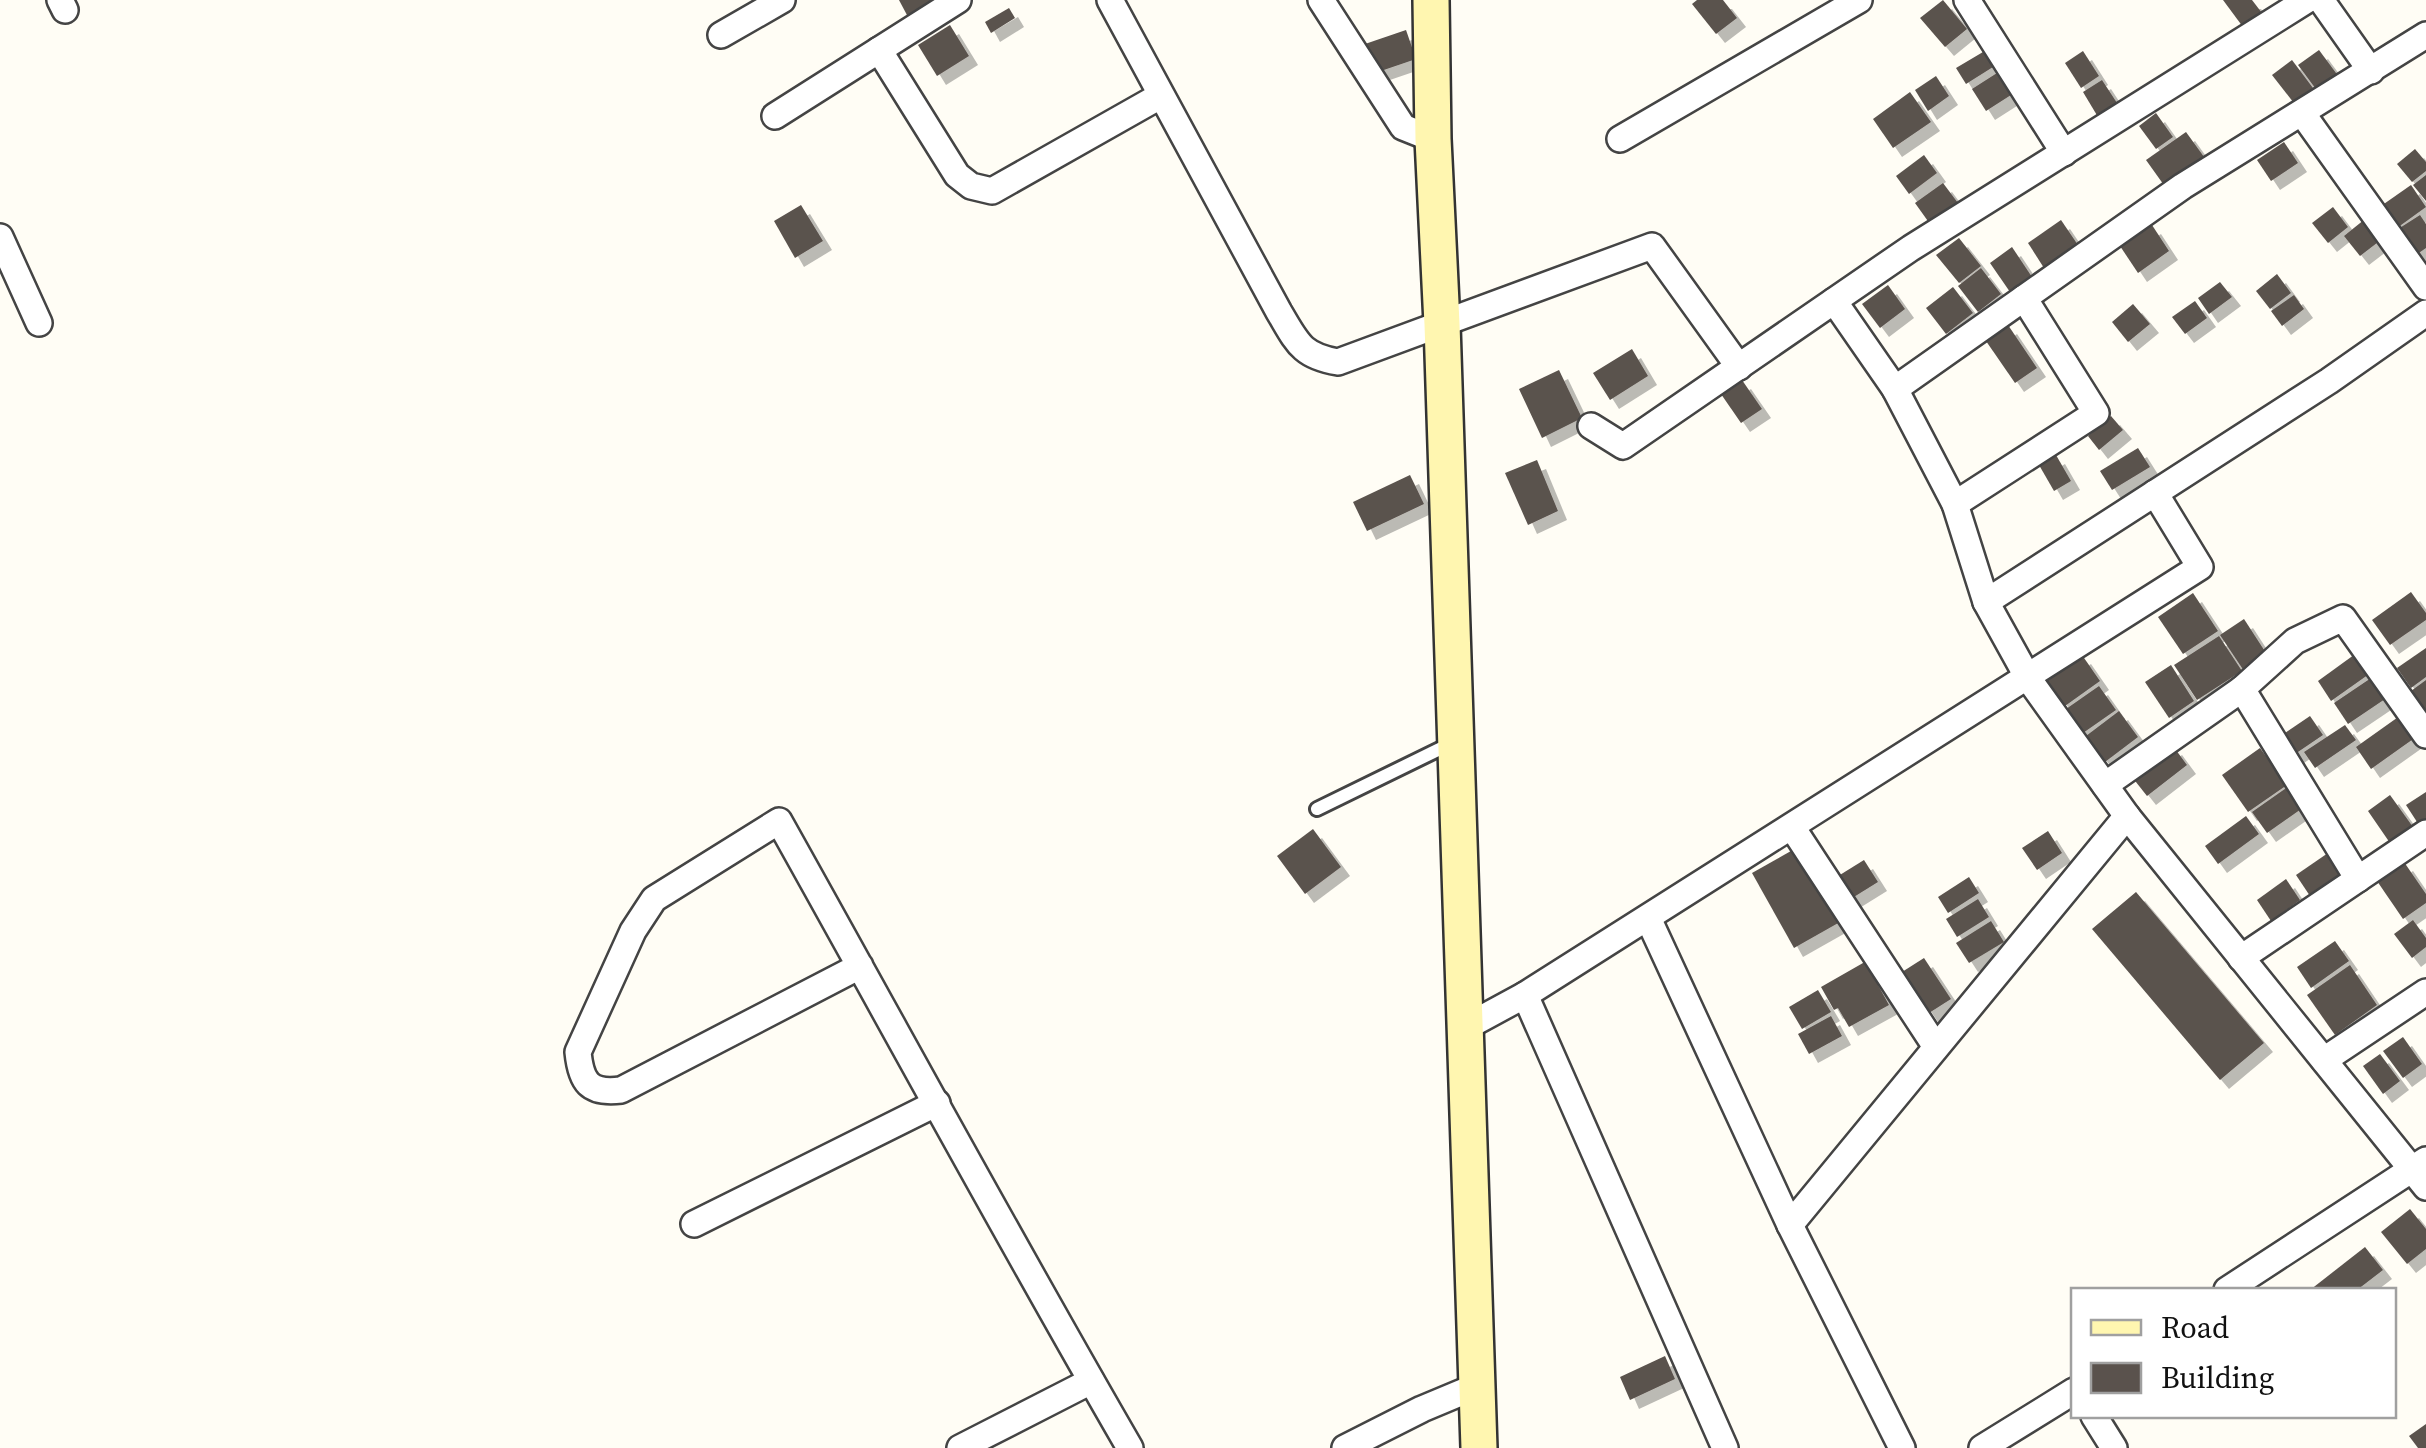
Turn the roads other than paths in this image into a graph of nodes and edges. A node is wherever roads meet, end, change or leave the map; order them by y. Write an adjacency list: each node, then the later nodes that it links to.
1 (782, 0): 10 (street)
2 (1110, 0): 14 (street)
3 (1321, 0): 18 (street)
4 (1431, 0): 18 (main road)
5 (1859, 0): 17 (street)
6 (1967, 0): 19 (street)
7 (2307, 0): 19 (street)
8 (2321, 0): 13 (street)
9 (949, 2): 12 (street)
10 (721, 35)
11 (2426, 35): 13 (street)
12 (879, 50): 14 (street); 16 (street)
13 (2371, 71): 15 (street)
14 (1160, 96): 26 (street)
15 (2302, 113): 21 (street); 22 (street)
16 (775, 116)
17 (1620, 138)
18 (1432, 140): 26 (main road)
19 (2064, 152): 23 (street)
20 (0, 237): 25 (street)
21 (2426, 287)
22 (2024, 298): 28 (street); 31 (street)
23 (1834, 301): 27 (street); 28 (street)
24 (2426, 313): 30 (street)
25 (40, 324)
26 (1442, 324): 27 (street); 36 (main road)
27 (1738, 367): 29 (street)
28 (1895, 389): 31 (street)
29 (1590, 426)
30 (2155, 493): 32 (street); 33 (street)
31 (1955, 504): 32 (street)
32 (1986, 602): 33 (street)
33 (2028, 678): 37 (street); 40 (street)
34 (2242, 689): 35 (street); 37 (street); 42 (street)
35 (2426, 735)
36 (1456, 740): 38 (lane); 48 (main road)
37 (2105, 784): 39 (street)
38 (1317, 810)
39 (2127, 816): 44 (street); 49 (street)
40 (1792, 827): 43 (street); 49 (street)
41 (2426, 833): 42 (street)
42 (2358, 880): 44 (street)
43 (1648, 918): 47 (street); 54 (street)
44 (2241, 958): 50 (street)
45 (860, 966): 45 (street); 51 (street)
46 (2426, 992): 50 (street)
47 (1525, 995): 48 (street); 64 (street)
48 (1466, 1027): 57 (main road)
49 (1936, 1048): 54 (street)
50 (2324, 1060): 52 (street)
51 (937, 1103): 53 (street); 56 (street)
52 (2421, 1172): 55 (street)
53 (694, 1224)
54 (1790, 1225): 65 (street)
55 (2230, 1288)
56 (1091, 1381): 60 (street); 61 (street)
57 (1477, 1386): 62 (street); 63 (main road)
58 (2071, 1393): 66 (street)
59 (2095, 1418): 67 (street)
60 (960, 1448)
61 (1130, 1448)
62 (1345, 1448)
63 (1479, 1448)
64 (1725, 1448)
65 (1902, 1448)
66 (1982, 1448)
67 (2114, 1448)

